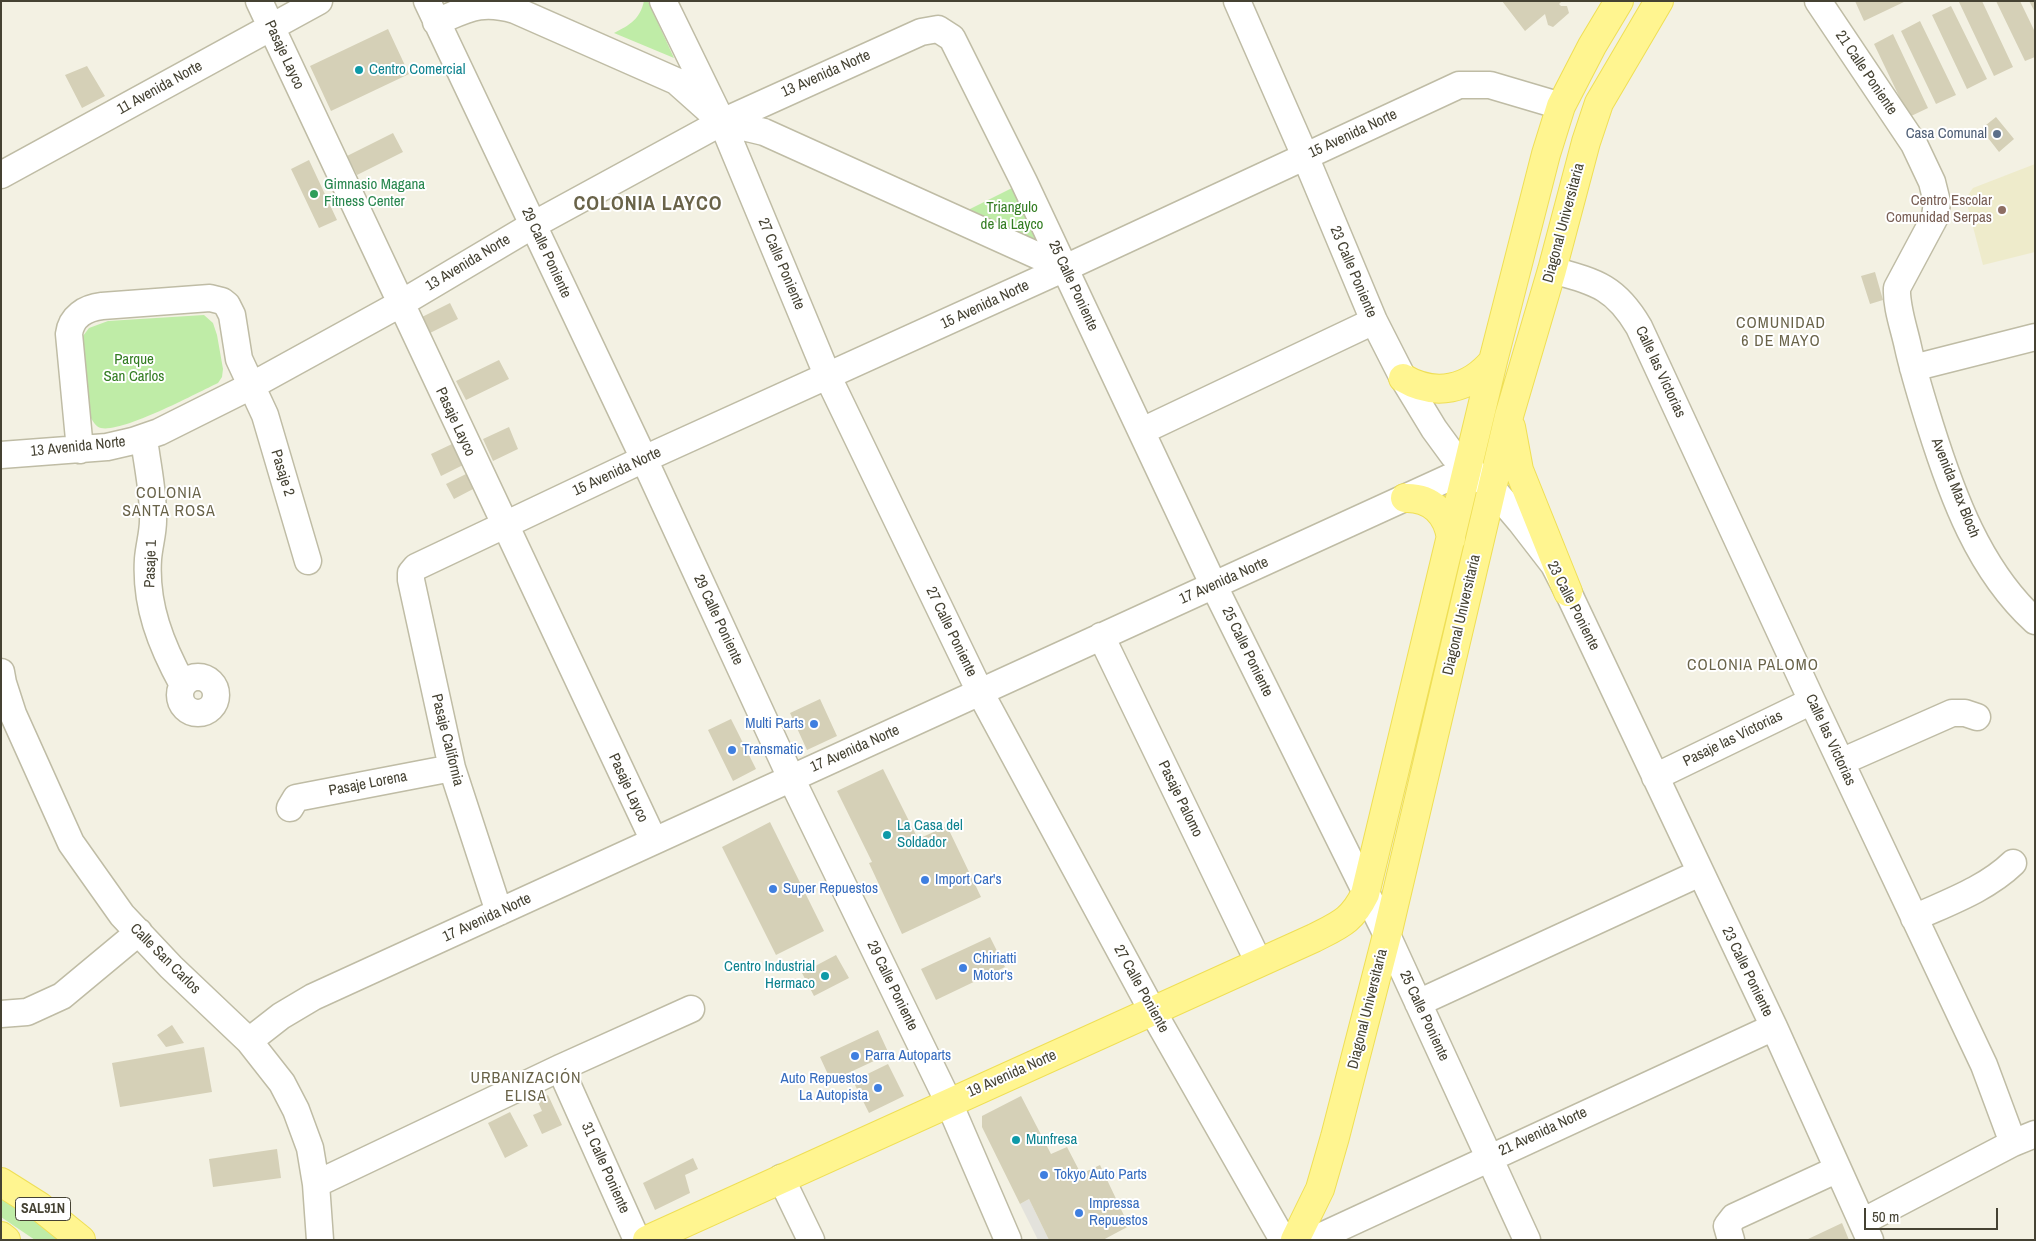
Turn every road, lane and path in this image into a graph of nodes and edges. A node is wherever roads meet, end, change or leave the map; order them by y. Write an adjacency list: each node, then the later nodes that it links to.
1 (259, 1): 9 (street, Pasaje Layco)
2 (319, 1): 9 (street, 11 Avenida Norte)
3 (663, 1): 12 (street, 27 Calle Poniente)
4 (1236, 1): 13 (street, 23 Calle Poniente)
5 (1618, 1): 11 (main road, Diagonal Universitaria)
6 (1659, 1): 17 (main road, Diagonal Universitaria)
7 (1818, 1): 22 (street, 21 Calle Poniente)
8 (431, 11): 12 (street); 15 (street, 29 Calle Poniente)
9 (271, 27): 14 (street, 11 Avenida Norte); 18 (street, Pasaje Layco)
10 (952, 38): 12 (street, 13 Avenida Norte); 16 (street, 25 Calle Poniente)
11 (1561, 106): 13 (street, 15 Avenida Norte); 21 (main road, Diagonal Universitaria)
12 (722, 122): 15 (street, 13 Avenida Norte); 16 (street); 23 (street, 27 Calle Poniente)
13 (1305, 156): 16 (street, 15 Avenida Norte); 19 (street, 23 Calle Poniente)
14 (1, 176)
15 (533, 225): 18 (street, 13 Avenida Norte); 31 (street, 29 Calle Poniente)
16 (1065, 268): 23 (street, 15 Avenida Norte); 27 (street, 25 Calle Poniente)
17 (1552, 270): 26 (main road, Diagonal Universitaria); 46 (street, Calle las Victorias)
18 (400, 304): 25 (street, 13 Avenida Norte); 35 (street, Pasaje Layco)
19 (1374, 321): 24 (street, 23 Calle Poniente); 27 (street)
20 (2035, 337): 22 (street)
21 (1493, 361): 24 (main road); 32 (main road, Diagonal Universitaria)
22 (1912, 368): 41 (street, Avenida Max Bloch)
23 (828, 377): 31 (street, 15 Avenida Norte); 45 (street, 27 Calle Poniente)
24 (1403, 378): 32 (street, 23 Calle Poniente)
25 (252, 386): 28 (street, 13 Avenida Norte); 29 (street, Pasaje 2); 37 (street, Pasaje 2)
26 (1509, 416): 33 (main road, Diagonal Universitaria); 40 (main road)
27 (1142, 431): 39 (street, 25 Calle Poniente)
28 (144, 438): 29 (street, 13 Avenida Norte); 44 (street, Pasaje 1)
29 (80, 450): 30 (street, 13 Avenida Norte)
30 (1, 455)
31 (644, 459): 35 (street, 15 Avenida Norte); 51 (street, 29 Calle Poniente)
32 (1468, 469): 33 (street, 23 Calle Poniente); 34 (street, 17 Avenida Norte); 36 (main road, Diagonal Universitaria)
33 (1492, 488): 40 (street, 23 Calle Poniente); 60 (main road, Diagonal Universitaria)
34 (1405, 498): 36 (main road); 39 (street, 17 Avenida Norte)
35 (504, 525): 38 (street, 15 Avenida Norte); 53 (street, Pasaje Layco)
36 (1451, 539): 56 (main road, Diagonal Universitaria)
37 (308, 562)
38 (416, 567): 49 (street, Pasaje California)
39 (1214, 586): 42 (street, 17 Avenida Norte); 56 (street, 25 Calle Poniente)
40 (1568, 592): 50 (street, 23 Calle Poniente)
41 (2035, 621)
42 (1101, 636): 45 (street, 17 Avenida Norte); 61 (street, Pasaje Palomo)
43 (2, 679): 59 (street, Calle San Carlos)
44 (183, 685)
45 (980, 692): 51 (street, 17 Avenida Norte); 64 (street, 27 Calle Poniente)
46 (1812, 702): 48 (street, Calle las Victorias); 50 (street, Pasaje las Victorias)
47 (1977, 717): 48 (street)
48 (1840, 762): 58 (street, Calle las Victorias)
49 (452, 768): 52 (street, Pasaje Lorena); 57 (street, Pasaje California)
50 (1655, 777): 55 (street, 23 Calle Poniente)
51 (791, 778): 53 (street, 17 Avenida Norte); 69 (street, 29 Calle Poniente)
52 (290, 808)
53 (654, 841): 57 (street, 17 Avenida Norte)
54 (2013, 863): 58 (street)
55 (1700, 873): 62 (street); 66 (street, 23 Calle Poniente)
56 (1366, 894): 60 (street, 25 Calle Poniente); 61 (main road, 19 Avenida Norte)
57 (498, 912): 67 (street, 17 Avenida Norte)
58 (1914, 918): 70 (street, Calle las Victorias)
59 (139, 932): 65 (street); 67 (street, Calle San Carlos)
60 (1386, 935): 62 (street, 25 Calle Poniente); 86 (main road, Diagonal Universitaria)
61 (1259, 963): 64 (main road, 19 Avenida Norte)
62 (1418, 1003): 71 (street, 25 Calle Poniente)
63 (691, 1009): 68 (street)
64 (1153, 1012): 69 (main road, 19 Avenida Norte); 85 (street, 27 Calle Poniente)
65 (1, 1014)
66 (1774, 1027): 71 (street, 21 Avenida Norte); 72 (street, 23 Calle Poniente)
67 (249, 1041): 75 (street, Calle San Carlos)
68 (560, 1068): 75 (street); 81 (street, 31 Calle Poniente)
69 (948, 1103): 73 (main road, 19 Avenida Norte); 84 (street, 29 Calle Poniente)
70 (2024, 1139): 76 (street)
71 (1490, 1157): 87 (street, 21 Avenida Norte); 88 (street, 25 Calle Poniente)
72 (1838, 1169): 76 (street, 23 Calle Poniente); 89 (street)
73 (781, 1178): 82 (main road, 19 Avenida Norte); 83 (street)
74 (1, 1182): 79 (main road, SAL91N)
75 (316, 1184): 80 (street, Calle San Carlos)
76 (1866, 1231)
77 (1, 1236): 78 (main road, SAL91N)
78 (6, 1240)
79 (80, 1240)
80 (320, 1240)
81 (637, 1240)
82 (647, 1240)
83 (811, 1240)
84 (1008, 1240)
85 (1283, 1240)
86 (1295, 1240)
87 (1313, 1240)
88 (1527, 1240)
89 (1731, 1240)

